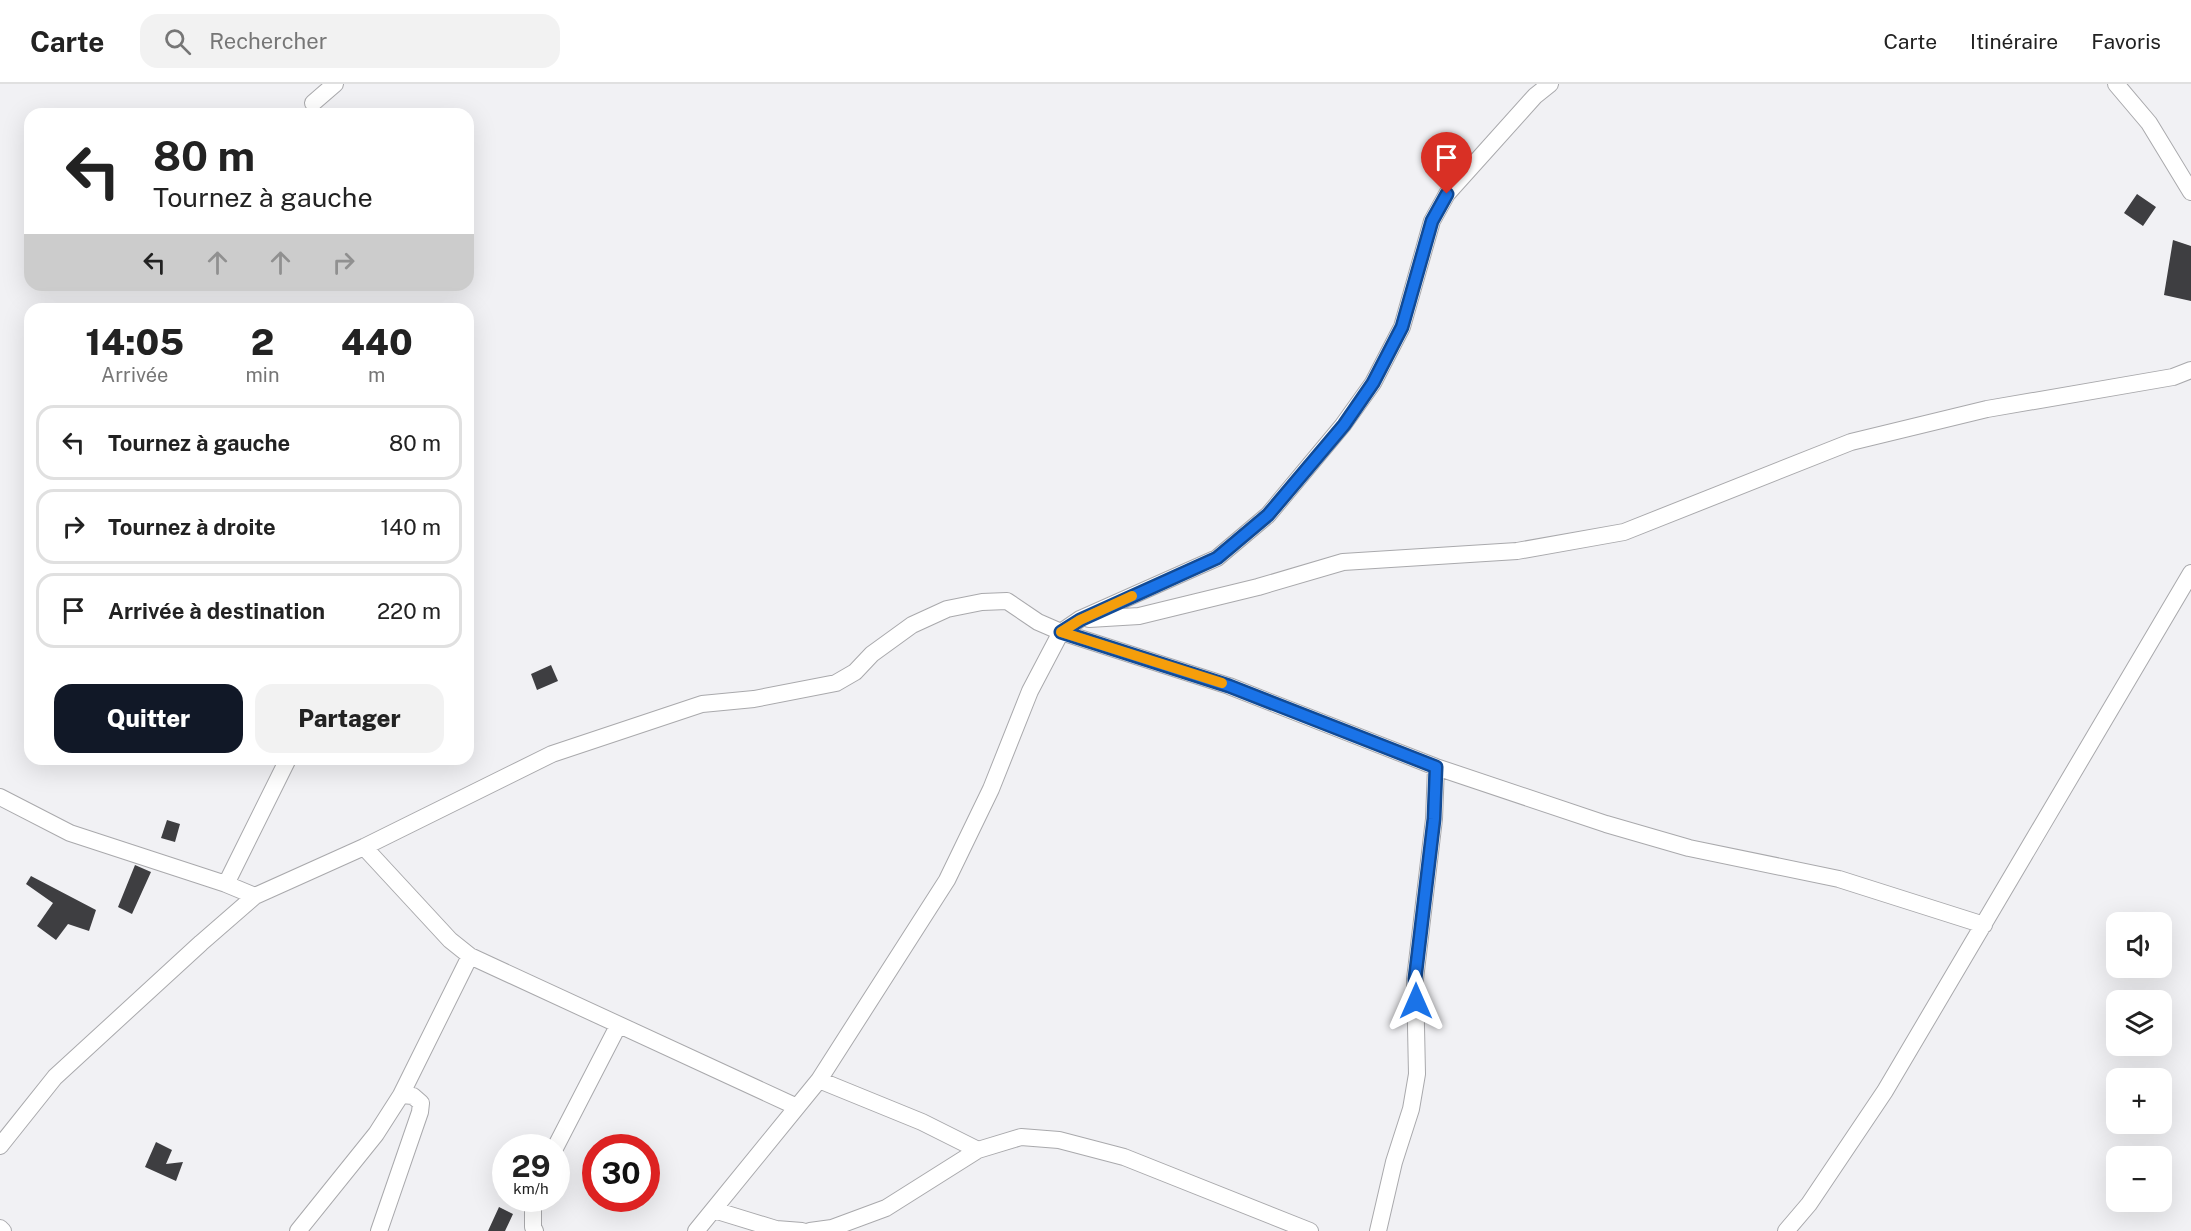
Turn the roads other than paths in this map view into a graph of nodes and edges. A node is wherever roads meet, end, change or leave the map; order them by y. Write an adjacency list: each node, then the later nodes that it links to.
1 (335, 84): 4 (street)
2 (1550, 84): 8 (street)
3 (2116, 84): 5 (street)
4 (313, 103)
5 (2191, 192)
6 (2191, 370): 8 (street)
7 (2191, 573): 16 (street)
8 (1080, 620): 9 (street)
9 (1061, 632): 11 (street); 13 (street); 19 (street)
10 (285, 765): 14 (street)
11 (1436, 767): 16 (street); 36 (street)
12 (0, 797): 14 (street)
13 (364, 847): 15 (street); 17 (street)
14 (226, 884): 15 (street)
15 (255, 896): 23 (street)
16 (1984, 925): 37 (street)
17 (470, 956): 18 (street); 20 (street)
18 (618, 1026): 21 (street); 22 (street)
19 (819, 1080): 21 (street); 24 (street)
20 (401, 1095): 29 (street); 30 (street)
21 (797, 1107): 25 (street)
22 (562, 1134)
23 (0, 1146)
24 (978, 1150): 34 (street); 35 (street)
25 (714, 1210): 32 (street); 33 (street)
26 (533, 1212): 31 (street)
27 (0, 1228): 28 (street)
28 (3, 1231)
29 (298, 1231)
30 (379, 1231)
31 (535, 1231)
32 (696, 1231)
33 (802, 1231)
34 (810, 1231)
35 (1310, 1231)
36 (1378, 1231)
37 (1786, 1231)

